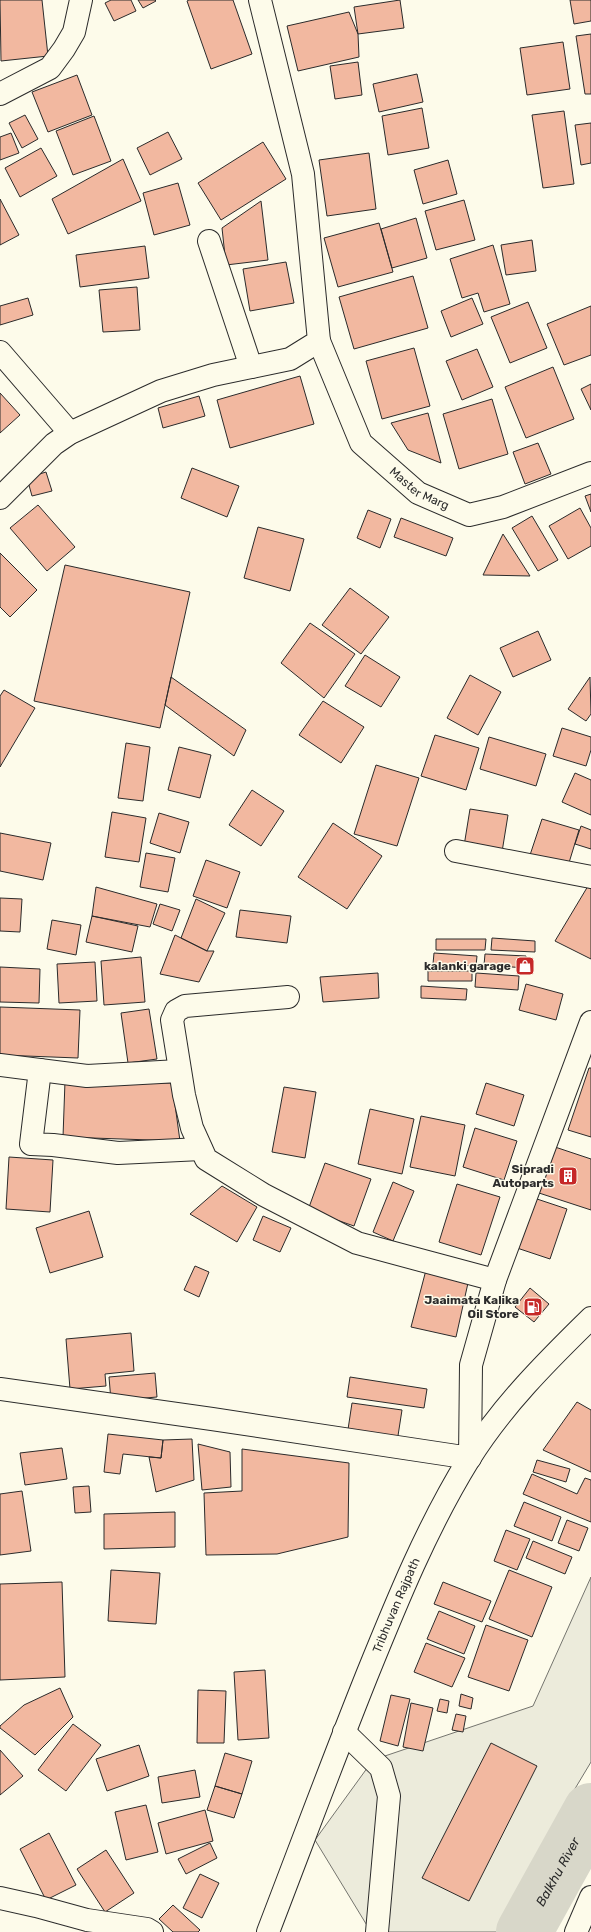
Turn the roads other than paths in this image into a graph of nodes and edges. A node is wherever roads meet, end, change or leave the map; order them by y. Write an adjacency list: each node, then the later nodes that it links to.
1 (81, 0): 3 (main road)
2 (260, 0): 5 (main road, Master Marg)
3 (0, 94)
4 (209, 241): 7 (main road)
5 (320, 341): 7 (main road); 9 (main road, Master Marg)
6 (0, 352): 8 (main road)
7 (251, 367): 8 (main road)
8 (70, 433): 10 (main road)
9 (591, 473)
10 (0, 498)
11 (456, 851): 12 (main road)
12 (591, 877)
13 (288, 997): 17 (main road)
14 (591, 1022): 19 (main road)
15 (0, 1065): 16 (main road)
16 (40, 1070): 17 (main road); 18 (main road)
17 (179, 1071): 18 (main road)
18 (201, 1149): 19 (main road)
19 (495, 1280): 22 (main road)
20 (591, 1318): 22 (main road, Tribhuvan Rajpath)
21 (0, 1389): 22 (main road)
22 (470, 1458): 23 (main road, Tribhuvan Rajpath)
23 (344, 1732): 27 (main road, Tribhuvan Rajpath); 28 (main road)
24 (0, 1898): 26 (main road)
25 (591, 1898): 29 (main road)
26 (152, 1932)
27 (268, 1932)
28 (377, 1932)
29 (576, 1932)

